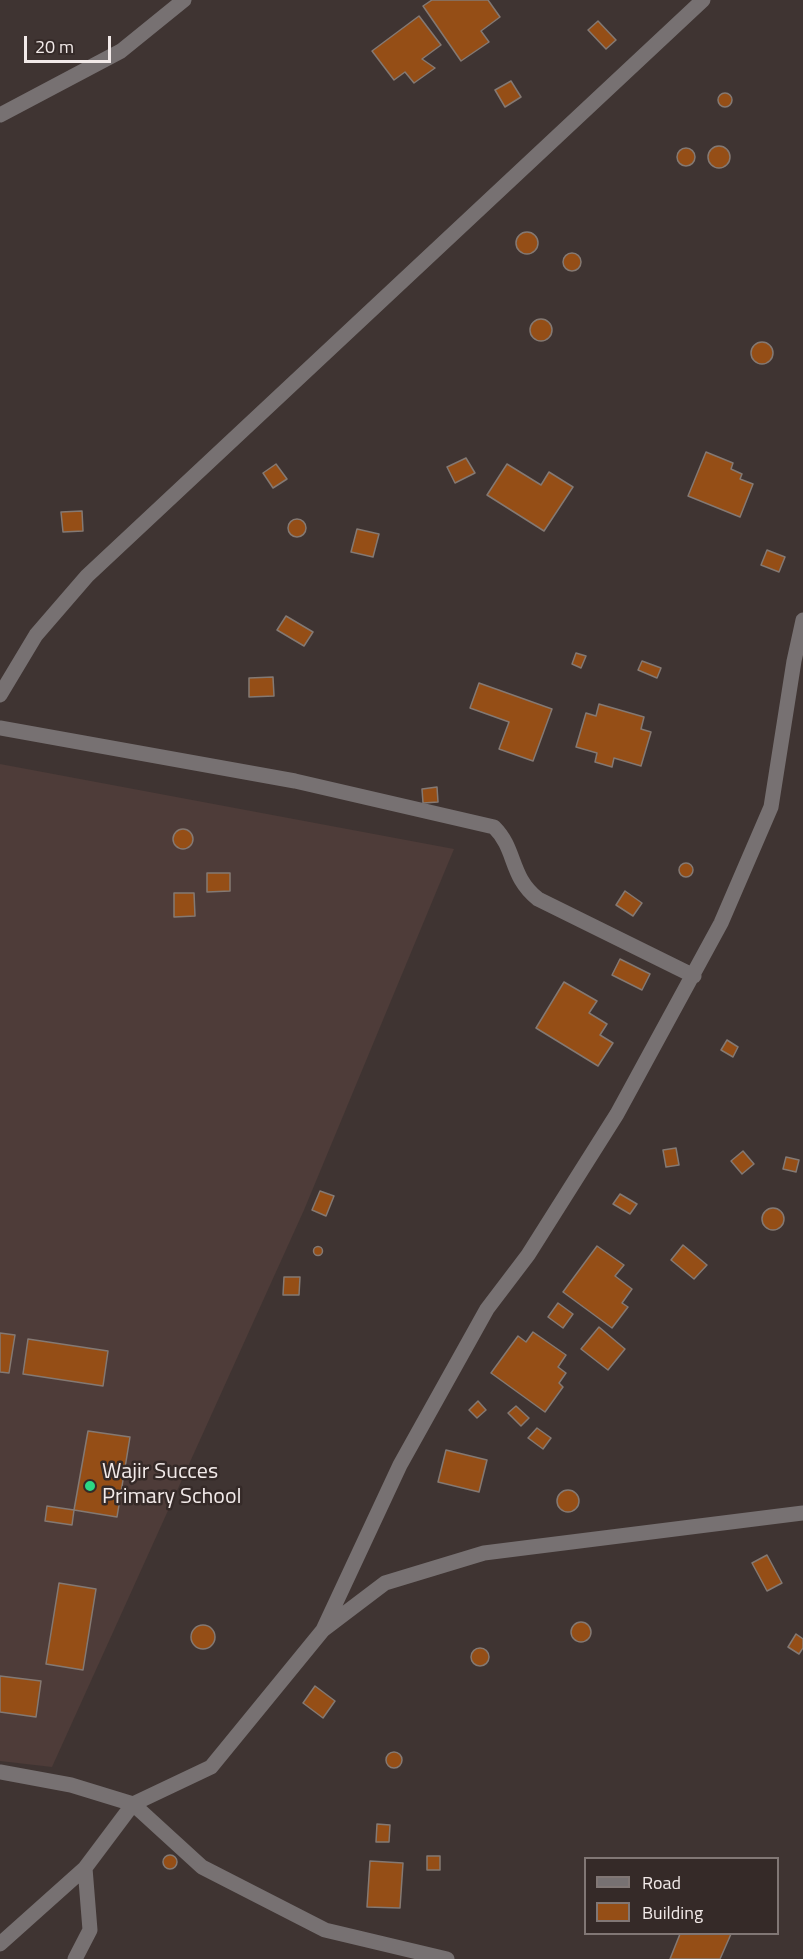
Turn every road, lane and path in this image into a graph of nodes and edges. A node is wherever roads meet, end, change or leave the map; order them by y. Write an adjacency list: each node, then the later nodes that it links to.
1 (184, 0): 3 (street)
2 (703, 0): 5 (street)
3 (0, 115)
4 (803, 620): 7 (street)
5 (0, 694)
6 (0, 728): 7 (street)
7 (693, 976): 9 (street)
8 (803, 1513): 9 (street)
9 (323, 1630): 11 (street)
10 (0, 1772): 11 (street)
11 (133, 1804): 12 (street); 15 (street)
12 (85, 1868): 13 (street); 14 (street)
13 (0, 1944)
14 (75, 1959)
15 (447, 1959)

